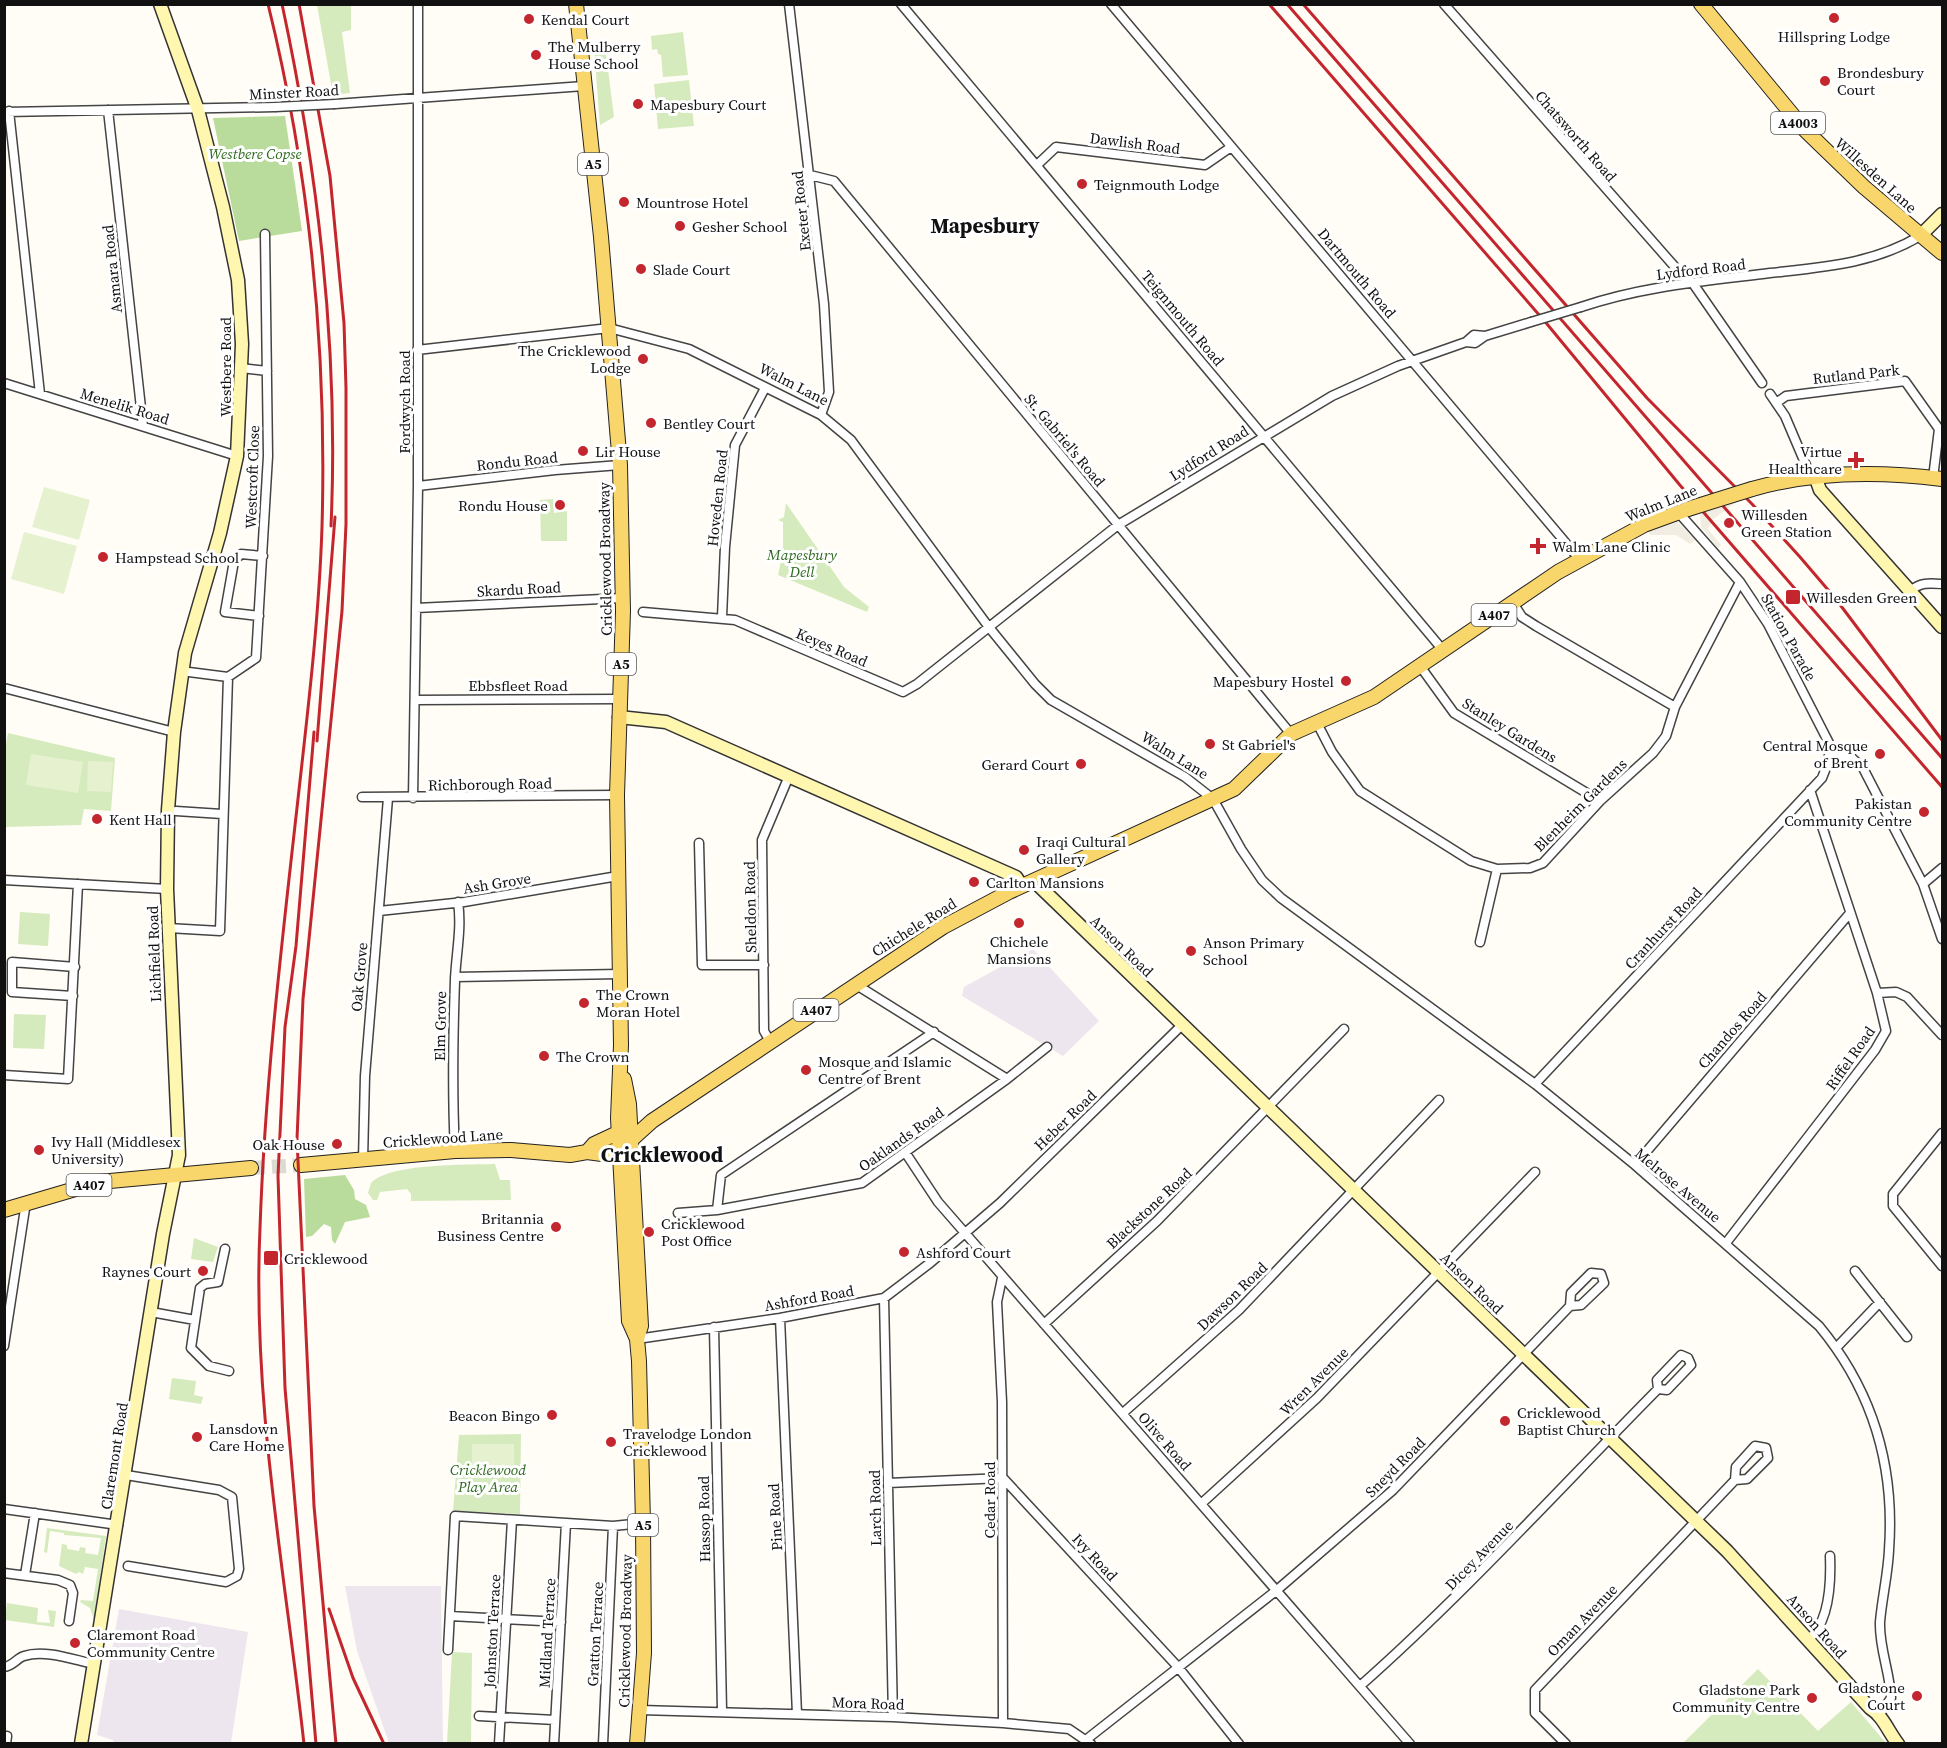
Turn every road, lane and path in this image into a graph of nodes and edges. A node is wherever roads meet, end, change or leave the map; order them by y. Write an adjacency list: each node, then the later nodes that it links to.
1 (159, 4): 12 (street, Westbere Road)
2 (418, 4): 10 (street, Fordwych Road)
3 (576, 4): 9 (main road, A5)
4 (789, 4): 16 (street, Exeter Road)
5 (901, 4): 15 (street, Teignmouth Road)
6 (1111, 4): 14 (street, Dartmouth Road)
7 (1444, 4): 21 (street, Chatsworth Road)
8 (1701, 4): 19 (main road, Willesden Lane / A4003)
9 (584, 86): 10 (street, Minster Road); 22 (main road, Cricklewood Broadway / A5)
10 (419, 99): 12 (street, Minster Road, bridge); 23 (street, Fordwych Road)
11 (108, 110): 12 (street, Minster Road); 13 (street, Minster Road); 34 (street, Asmara Road)
12 (198, 110): 25 (street, Westbere Road)
13 (7, 112): 30 (street)
14 (1232, 147): 15 (street, Dawlish Road); 24 (street, Dartmouth Road)
15 (1037, 165): 35 (street, Teignmouth Road)
16 (810, 175): 33 (street, Exeter Road); 42 (street, St. Gabriel's Road)
17 (1942, 214): 19 (street)
18 (265, 234): 26 (street, Westcroft Close)
19 (1920, 236): 20 (main road, Willesden Lane / A4003); 21 (street, Lydford Road)
20 (1942, 253)
21 (1691, 282): 24 (street, Lydford Road, bridge); 28 (street, Chatsworth Road)
22 (609, 328): 23 (street); 29 (street, Walm Lane); 37 (main road, Cricklewood Broadway / A5)
23 (417, 350): 40 (street, Fordwych Road)
24 (1414, 361): 35 (street, Lydford Road); 44 (street, Dartmouth Road)
25 (241, 369): 26 (street); 36 (street, Westbere Road)
26 (267, 370): 43 (street, Westcroft Close)
27 (4, 383): 30 (street, Menelik Road)
28 (1762, 383)
29 (765, 388): 33 (street, Walm Lane); 53 (street, Hoveden Road)
30 (40, 394): 34 (street, Menelik Road)
31 (1770, 394): 32 (street)
32 (1776, 402): 38 (street); 39 (street, Rutland Park)
33 (821, 415): 54 (street, Walm Lane)
34 (143, 426): 36 (street, Menelik Road)
35 (1264, 435): 42 (street, Lydford Road); 56 (street, Teignmouth Road)
36 (237, 456): 58 (street, Westbere Road)
37 (620, 465): 40 (street, Rondu Road); 48 (main road, Cricklewood Broadway / A5)
38 (1813, 477): 39 (main road, Walm Lane / A407); 41 (main road, Walm Lane / A407, bridge); 47 (street)
39 (1938, 479)
40 (418, 486): 50 (street, Fordwych Road)
41 (1683, 510): 44 (main road, Walm Lane / A407); 45 (street, Station Parade)
42 (1118, 525): 54 (street, Lydford Road); 67 (street, St. Gabriel's Road)
43 (263, 556): 52 (street, Westcroft Close); 52 (street)
44 (1581, 561): 49 (main road, Walm Lane / A407)
45 (1740, 582): 63 (street, Blenheim Gardens); 68 (street, Station Parade)
46 (1942, 584): 47 (street)
47 (1910, 591): 55 (street)
48 (623, 598): 50 (street, Skardu Road); 61 (main road, Cricklewood Broadway / A5)
49 (1513, 603): 56 (main road, Walm Lane / A407); 63 (street)
50 (416, 609): 62 (street, Fordwych Road)
51 (643, 612): 53 (street, Keyes Road)
52 (259, 616): 59 (street, Westcroft Close)
53 (722, 617): 54 (street, Keyes Road)
54 (988, 626): 75 (street, Walm Lane)
55 (1942, 627)
56 (1442, 649): 57 (main road, Walm Lane / A407)
57 (1420, 666): 65 (main road, Walm Lane / A407); 76 (street, Stanley Gardens)
58 (181, 671): 59 (street); 66 (street, Westbere Road)
59 (228, 677): 78 (street)
60 (4, 688): 66 (street)
61 (620, 699): 62 (street, Ebbsfleet Road); 64 (main road, Cricklewood Broadway / A5)
62 (414, 700): 74 (street, Fordwych Road)
63 (1675, 708): 76 (street, Blenheim Gardens)
64 (619, 717): 69 (street, Anson Road); 71 (main road, Cricklewood Broadway / A5)
65 (1317, 723): 67 (main road, Walm Lane / A407); 81 (street, Blenheim Gardens)
66 (174, 732): 87 (street, Lichfield Road)
67 (1290, 734): 75 (main road, Walm Lane / A407)
68 (1830, 755): 70 (street); 86 (street)
69 (789, 776): 85 (street, Anson Road); 94 (street, Sheldon Road)
70 (1810, 790): 90 (street, Riffel Road); 109 (street, Cranhurst Road)
71 (617, 795): 74 (street, Richborough Road); 82 (main road, Cricklewood Broadway / A5)
72 (362, 797): 73 (street, Richborough Road)
73 (388, 798): 74 (street, Richborough Road); 89 (street, Oak Grove)
74 (413, 798)
75 (1213, 799): 85 (main road, Chichele Road / A407); 109 (street, Melrose Avenue)
76 (1600, 801): 81 (street, Blenheim Gardens)
77 (176, 811): 78 (street)
78 (222, 814): 91 (street)
79 (699, 843): 94 (street)
80 (1942, 868): 86 (street)
81 (1497, 869): 93 (street)
82 (618, 876): 88 (street, Ash Grove); 96 (main road, Cricklewood Broadway / A5)
83 (4, 880): 84 (street)
84 (78, 884): 87 (street); 95 (street)
85 (1028, 884): 98 (main road, Chichele Road / A407); 101 (street, Anson Road)
86 (1923, 884): 92 (street)
87 (167, 889): 91 (street, Lichfield Road)
88 (458, 902): 89 (street, Ash Grove); 97 (street, Elm Grove)
89 (379, 911): 118 (street, Oak Grove)
90 (1850, 913): 99 (street, Riffel Road); 120 (street, Chandos Road)
91 (168, 928): 123 (street, Lichfield Road)
92 (1942, 939)
93 (1480, 942)
94 (764, 965): 105 (street, Sheldon Road)
95 (75, 967): 100 (street); 100 (street)
96 (620, 974): 97 (street); 112 (main road, Cricklewood Broadway / A5)
97 (455, 977): 115 (street, Elm Grove)
98 (854, 983): 103 (street); 105 (main road, Chichele Road / A407)
99 (1877, 993): 104 (street); 130 (street, Riffel Road)
100 (72, 996): 107 (street)
101 (1182, 1025): 111 (street, Anson Road); 129 (street, Heber Road)
102 (1344, 1029): 111 (street, Blackstone Road)
103 (934, 1032): 108 (street); 127 (street)
104 (1942, 1035)
105 (770, 1041): 112 (main road, Chichele Road / A407)
106 (1047, 1047): 108 (street, Oaklands Road)
107 (4, 1075)
108 (1007, 1079): 117 (street, Oaklands Road)
109 (1535, 1084): 120 (street, Melrose Avenue)
110 (1439, 1100): 124 (street, Dawson Road)
111 (1269, 1108): 124 (street, Anson Road); 142 (street, Blackstone Road)
112 (627, 1132): 114 (main road); 116 (main road, Cricklewood Lane / A407); 145 (main road, Cricklewood Broadway / A5)
113 (1942, 1133): 132 (street)
114 (621, 1149): 116 (main road, Cricklewood Lane / A407); 145 (main road, Cricklewood Broadway / A5)
115 (455, 1151): 116 (main road, Cricklewood Lane / A407); 118 (main road, Cricklewood Lane / A407)
116 (587, 1152)
117 (905, 1152): 127 (street, Oaklands Road); 129 (street, Olive Road)
118 (363, 1160): 119 (main road, Cricklewood Lane / A407)
119 (301, 1165)
120 (1635, 1166): 130 (street, Melrose Avenue)
121 (251, 1168): 123 (main road, A407)
122 (1535, 1172): 134 (street, Wren Avenue)
123 (177, 1174): 125 (main road, A407); 139 (street, Claremont Road)
124 (1354, 1191): 134 (street, Anson Road); 151 (street, Dawson Road)
125 (26, 1202): 126 (main road, A407); 146 (street)
126 (4, 1210)
127 (717, 1210): 128 (street, Oaklands Road)
128 (678, 1213)
129 (964, 1233): 135 (street, Olive Road); 136 (street, Ashford Road)
130 (1726, 1243): 147 (street, Melrose Avenue)
131 (225, 1249): 141 (street)
132 (1942, 1266)
133 (1855, 1271): 137 (street)
134 (1439, 1272): 148 (street, Anson Road); 157 (street, Wren Avenue)
135 (1002, 1278): 142 (street, Olive Road); 154 (street, Cedar Road)
136 (884, 1298): 140 (street, Ashford Road); 156 (street, Larch Road)
137 (1880, 1302): 144 (street); 147 (street)
138 (1570, 1306): 148 (street, Sneyd Road)
139 (151, 1312): 141 (street); 153 (street, Claremont Road)
140 (780, 1318): 143 (street, Ashford Road); 183 (street, Pine Road)
141 (195, 1320): 149 (street)
142 (1044, 1324): 151 (street, Olive Road)
143 (714, 1328): 145 (street, Ashford Road); 182 (street, Hassop Road)
144 (1907, 1337)
145 (636, 1339): 163 (main road, Cricklewood Broadway / A5)
146 (4, 1346)
147 (1837, 1347): 184 (street, Melrose Avenue)
148 (1524, 1354): 152 (street, Anson Road); 170 (street, Sneyd Road)
149 (229, 1371)
150 (1658, 1389): 152 (street, Dicey Avenue)
151 (1123, 1413): 157 (street, Olive Road)
152 (1611, 1437): 161 (street, Anson Road); 180 (street, Dicey Avenue)
153 (126, 1475): 164 (street, Claremont Road); 167 (street)
154 (1003, 1478): 156 (street); 179 (street, Ivy Road); 189 (street, Cedar Road)
155 (1736, 1480): 155 (street); 161 (street, Oman Avenue)
156 (888, 1483): 187 (street, Larch Road)
157 (1202, 1503): 170 (street, Olive Road)
158 (4, 1509): 159 (street)
159 (35, 1513): 164 (street); 169 (street)
160 (512, 1520): 162 (street); 171 (street); 172 (street, Johnston Terrace)
161 (1696, 1521): 175 (street, Anson Road); 198 (street, Oman Avenue)
162 (566, 1523): 165 (street); 174 (street, Midland Terrace)
163 (643, 1523): 165 (street); 181 (main road, Cricklewood Broadway / A5)
164 (118, 1525): 177 (street, Claremont Road)
165 (613, 1526): 194 (street, Gratton Terrace)
166 (1830, 1556): 175 (street)
167 (128, 1566)
168 (4, 1573): 169 (street)
169 (25, 1575): 173 (street)
170 (1276, 1590): 179 (street, Sneyd Road); 180 (street, Olive Road)
171 (450, 1617): 172 (street); 176 (street)
172 (507, 1619): 174 (street); 186 (street, Johnston Terrace)
173 (69, 1621)
174 (561, 1622): 188 (street, Midland Terrace)
175 (1809, 1639): 184 (street, Anson Road)
176 (448, 1650)
177 (94, 1664): 178 (street); 191 (street, Claremont Road)
178 (4, 1667)
179 (1178, 1667): 190 (street, Sneyd Road); 196 (street, Ivy Road)
180 (1360, 1686): 197 (street, Olive Road)
181 (640, 1710): 182 (street, Mora Road); 195 (main road, Cricklewood Broadway / A5)
182 (722, 1710): 183 (street, Mora Road)
183 (797, 1714): 187 (street, Mora Road)
184 (1880, 1714): 199 (street, Anson Road)
185 (479, 1716): 186 (street)
186 (500, 1717): 188 (street); 192 (street, Johnston Terrace)
187 (893, 1717): 189 (street, Mora Road)
188 (555, 1720): 193 (street, Midland Terrace)
189 (1003, 1723): 190 (street, Mora Road)
190 (1089, 1741)
191 (81, 1743)
192 (499, 1743)
193 (554, 1743)
194 (603, 1743)
195 (638, 1743)
196 (1239, 1743)
197 (1410, 1743)
198 (1566, 1743)
199 (1898, 1743)

